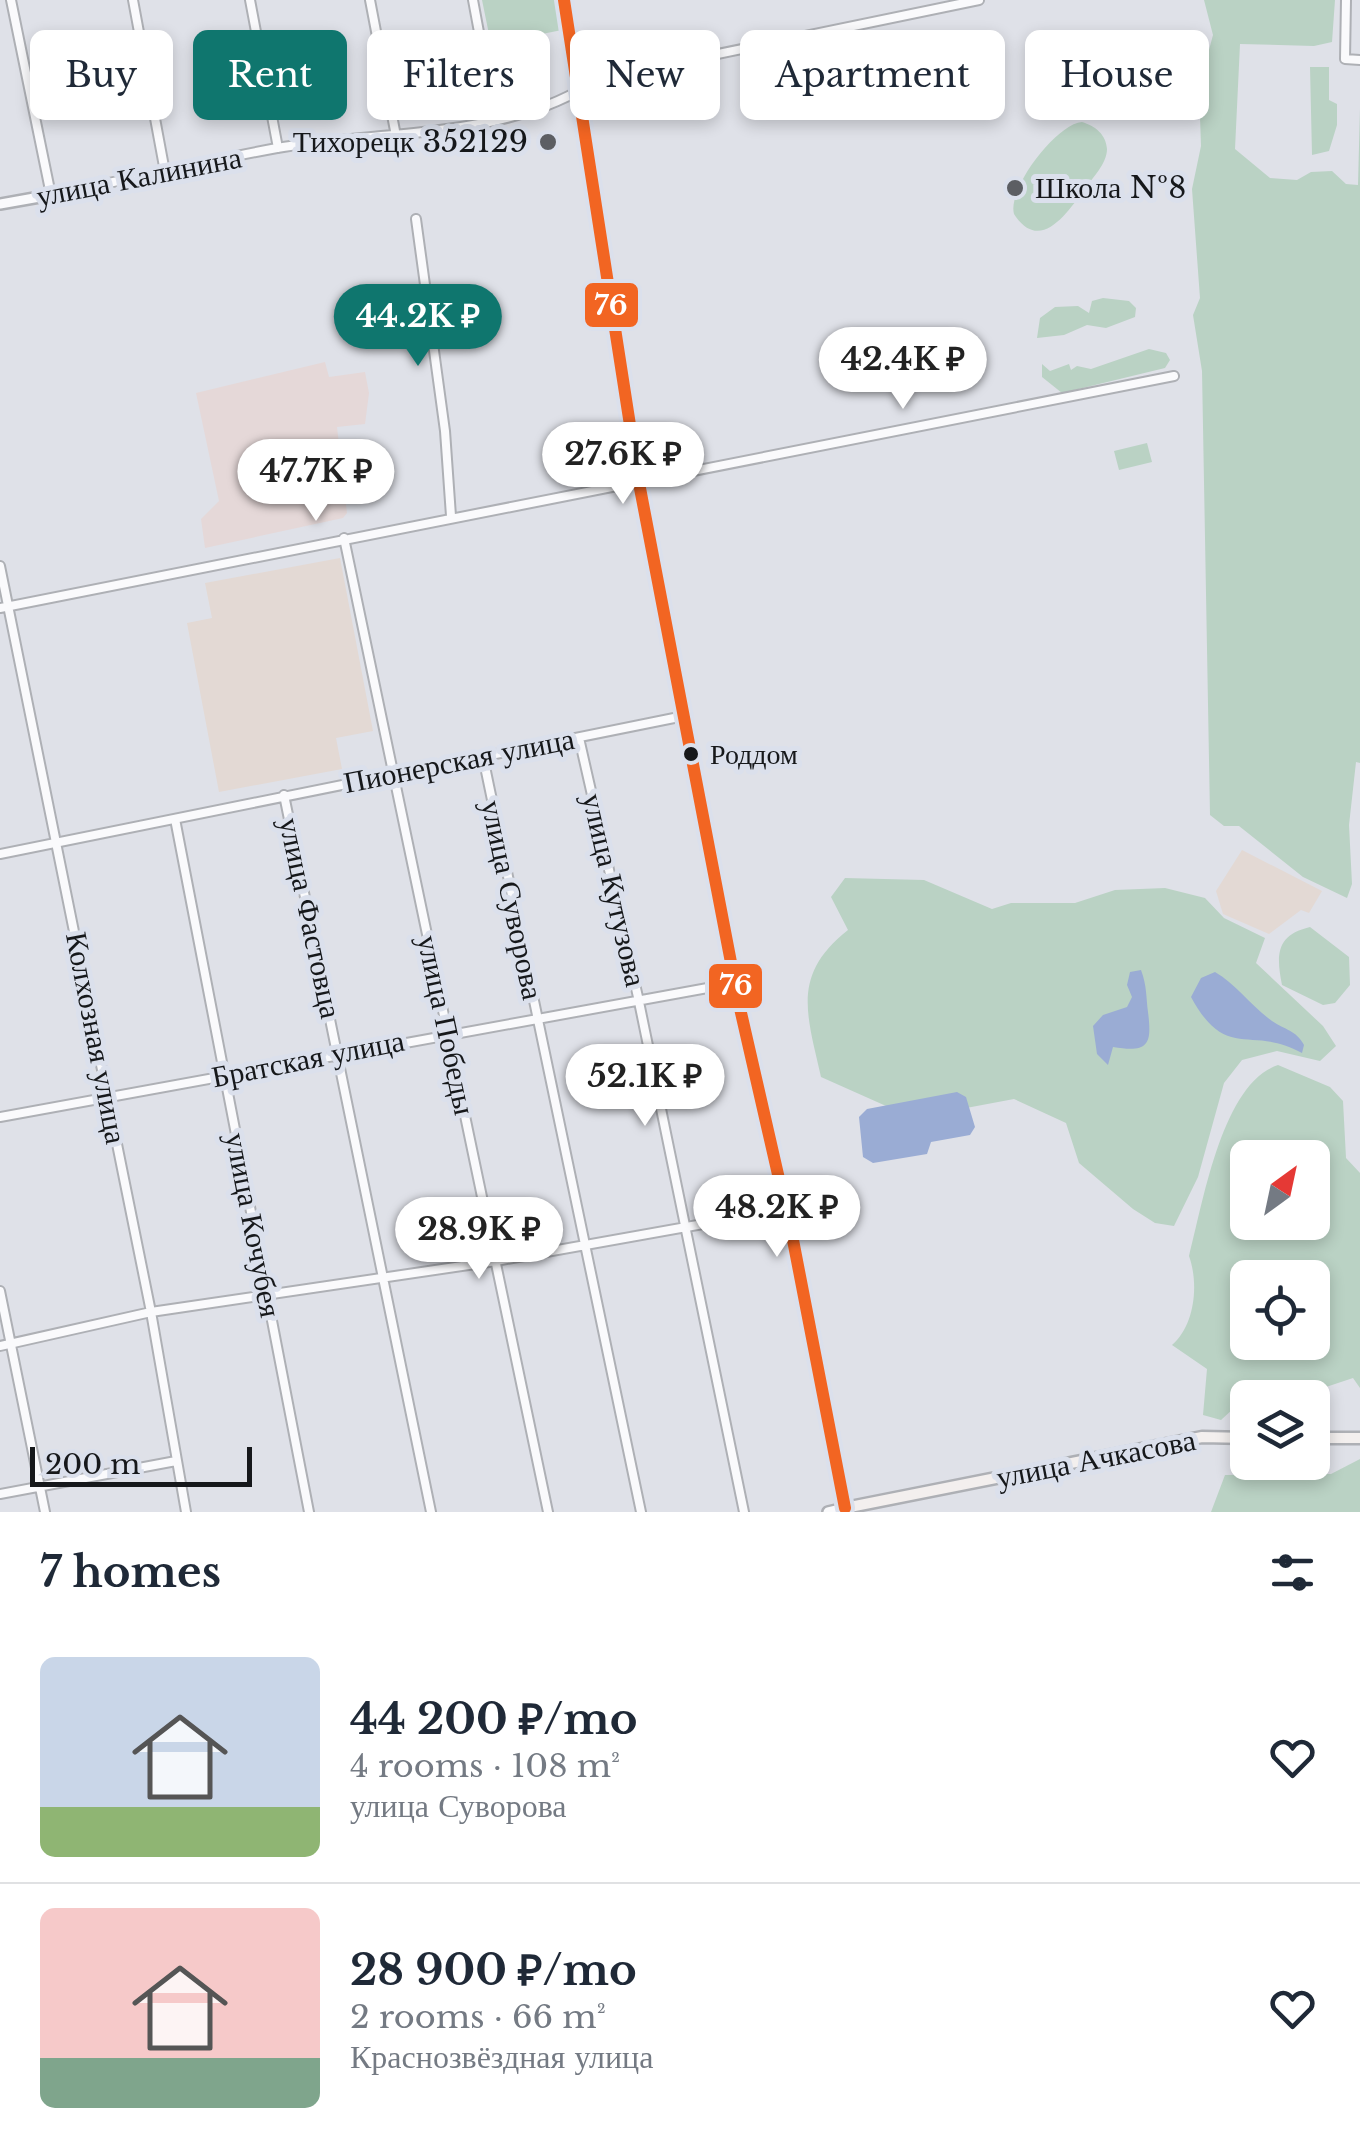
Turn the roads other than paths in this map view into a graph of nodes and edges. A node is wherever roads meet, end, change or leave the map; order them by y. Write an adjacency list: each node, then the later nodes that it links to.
1 (11, 0): 18 (street)
2 (133, 0): 17 (street)
3 (250, 0): 16 (street)
4 (370, 0): 15 (street)
5 (473, 0): 9 (street)
6 (564, 0): 10 (main road)
7 (979, 0): 11 (street, улица Калинина)
8 (1346, 0): 12 (street)
9 (479, 30)
10 (570, 34)
11 (720, 54)
12 (1360, 60)
13 (484, 120): 15 (street, улица Калинина)
14 (580, 120): 22 (main road)
15 (396, 136): 16 (street, улица Калинина)
16 (278, 148): 17 (street, улица Калинина)
17 (165, 172): 18 (street, улица Калинина)
18 (51, 194): 19 (street, улица Калинина)
19 (0, 204)
20 (416, 219): 23 (street)
21 (1174, 376): 22 (street)
22 (639, 483): 23 (street); 27 (main road)
23 (451, 516): 24 (street)
24 (344, 538): 26 (street); 30 (street, улица Победы)
25 (0, 566): 26 (street, Колхозная улица)
26 (4, 607): 33 (street, Колхозная улица)
27 (684, 716): 28 (street, Пионерская улица); 35 (main road)
28 (580, 738): 29 (street, Пионерская улица); 36 (street, улица Кутузова)
29 (483, 757): 30 (street, Пионерская улица); 37 (street, улица Суворова)
30 (392, 774): 31 (street, Пионерская улица); 38 (street, улица Победы)
31 (284, 794): 32 (street, Пионерская улица); 39 (street, улица Фастовца)
32 (175, 820): 33 (street, Пионерская улица); 40 (street, улица Кочубея)
33 (57, 840): 34 (street, Пионерская улица); 41 (street, Колхозная улица)
34 (0, 854)
35 (736, 983): 36 (street, Братская улица); 43 (main road)
36 (638, 998): 37 (street, Братская улица); 44 (street, улица Кутузова)
37 (536, 1016): 38 (street, Братская улица); 45 (street, улица Суворова)
38 (447, 1032): 39 (street, Братская улица); 46 (street, улица Победы)
39 (338, 1053): 40 (street, Братская улица); 47 (street, улица Фастовца)
40 (223, 1074): 41 (street, Братская улица); 49 (street, улица Кочубея)
41 (108, 1098): 42 (street, Братская улица); 50 (street, Колхозная улица)
42 (0, 1116)
43 (786, 1209): 44 (street); 59 (main road)
44 (683, 1227): 45 (street); 66 (street, улица Кутузова)
45 (584, 1244): 46 (street); 65 (street, улица Суворова)
46 (496, 1261): 47 (street); 64 (street, улица Победы)
47 (382, 1278): 49 (street); 63 (street, улица Фастовца)
48 (0, 1290): 51 (street)
49 (268, 1296): 50 (street); 62 (street, улица Кочубея)
50 (150, 1312): 51 (street); 56 (street, Колхозная улица)
51 (11, 1344): 52 (street); 57 (street)
52 (0, 1346)
53 (1230, 1438): 59 (main road, улица Ачкасова)
54 (1330, 1438): 55 (main road)
55 (1360, 1438)
56 (176, 1461): 57 (street); 61 (street, Колхозная улица)
57 (40, 1488): 58 (street); 60 (street)
58 (0, 1494)
59 (846, 1508): 67 (street, улица Ачкасова)
60 (45, 1512)
61 (186, 1512)
62 (309, 1512)
63 (432, 1512)
64 (548, 1512)
65 (640, 1512)
66 (744, 1512)
67 (828, 1512)

